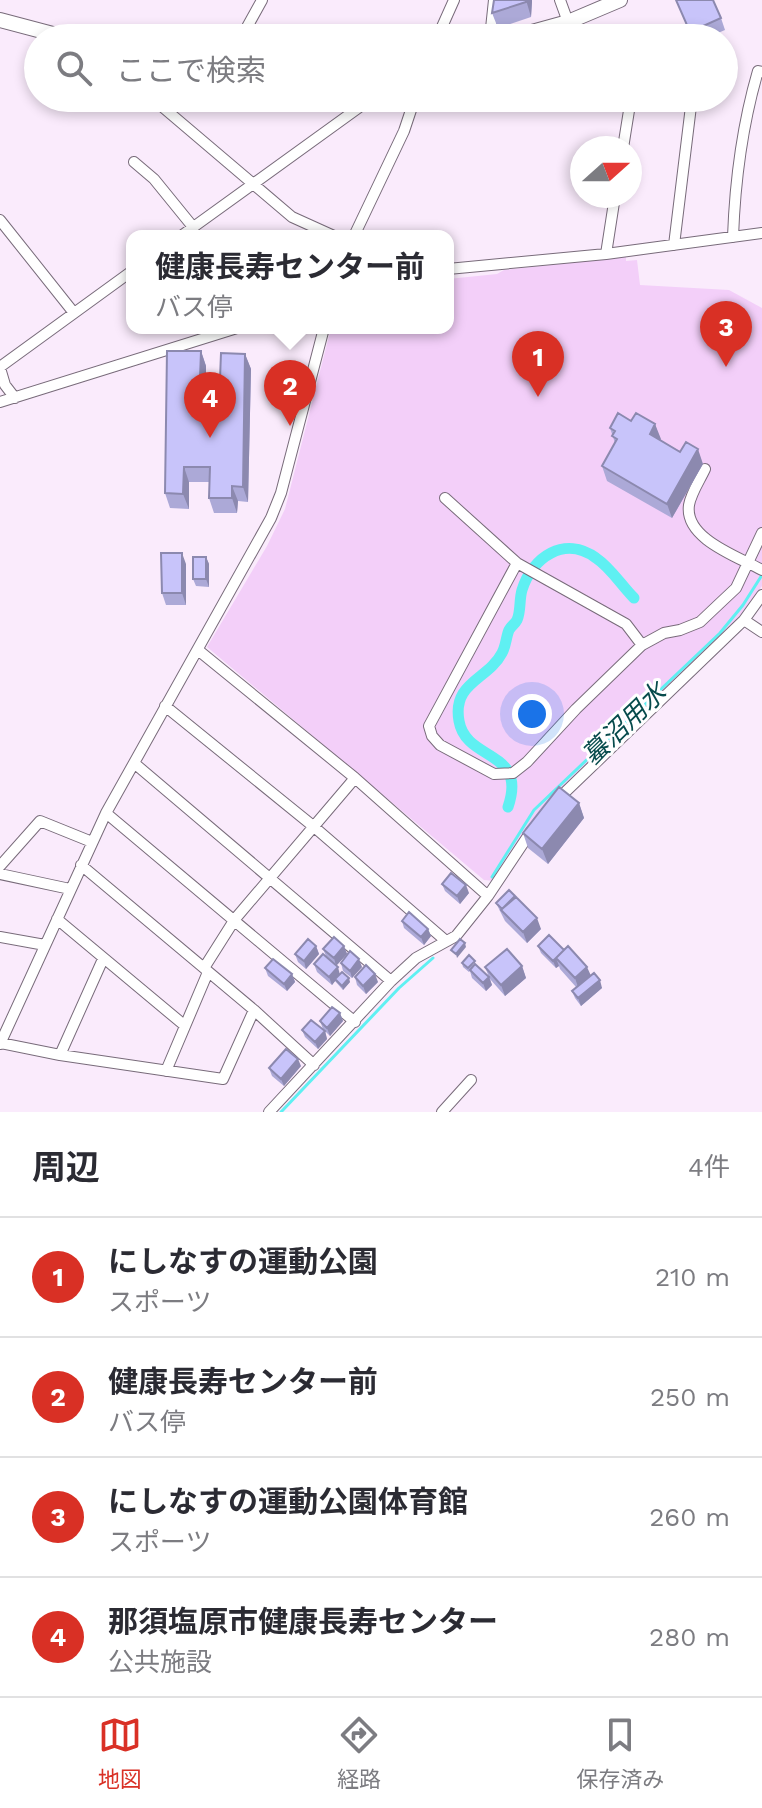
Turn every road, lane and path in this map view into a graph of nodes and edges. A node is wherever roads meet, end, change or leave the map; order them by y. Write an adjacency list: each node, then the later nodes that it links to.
1 (262, 0): 9 (street)
2 (454, 0): 10 (street)
3 (494, 0): 11 (street)
4 (575, 0): 6 (street)
5 (620, 0): 8 (highway)
6 (561, 3): 8 (street)
7 (0, 20): 13 (highway)
8 (568, 22): 12 (highway)
9 (249, 24)
10 (443, 24)
11 (491, 24)
12 (561, 24)
13 (24, 26)
14 (762, 72): 30 (street)
15 (168, 112): 22 (street)
16 (353, 112): 22 (street)
17 (410, 112): 28 (street)
18 (629, 112): 20 (street)
19 (690, 112): 31 (street)
20 (625, 136)
21 (134, 162): 25 (street)
22 (252, 184): 25 (street); 27 (street)
23 (613, 208): 32 (street)
24 (0, 220): 35 (street)
25 (193, 227): 26 (street)
26 (189, 230)
27 (321, 230)
28 (357, 230)
29 (762, 233): 30 (street)
30 (733, 237): 31 (street)
31 (674, 245): 32 (street)
32 (606, 254): 33 (street)
33 (454, 268)
34 (126, 275): 35 (street)
35 (74, 313): 38 (street)
36 (218, 334): 39 (street)
37 (322, 334): 51 (street)
38 (0, 368): 39 (street)
39 (15, 398): 40 (street)
40 (0, 402)
41 (705, 469): 44 (street)
42 (445, 498): 45 (street)
43 (762, 533): 44 (street)
44 (747, 562): 46 (street); 50 (street)
45 (517, 563): 50 (street); 50 (street)
46 (762, 570)
47 (762, 595): 48 (street)
48 (744, 620): 49 (street); 63 (street)
49 (762, 632)
50 (642, 645)
51 (198, 650): 52 (street); 54 (street)
52 (165, 706): 53 (street); 56 (street)
53 (134, 763): 55 (street); 61 (street)
54 (355, 778): 56 (street); 63 (street)
55 (106, 813): 57 (street); 65 (street)
56 (313, 826): 61 (street); 67 (street)
57 (92, 842): 58 (street); 59 (street)
58 (81, 865): 62 (street); 70 (street)
59 (0, 866)
60 (0, 874): 62 (street)
61 (270, 877): 65 (street); 71 (street)
62 (70, 889): 64 (street)
63 (488, 896): 67 (street)
64 (57, 919): 68 (street); 69 (street)
65 (235, 919): 70 (street); 73 (street)
66 (0, 937): 68 (street)
67 (446, 941): 71 (street)
68 (45, 945): 75 (street)
69 (103, 959): 74 (street); 76 (street)
70 (206, 970): 72 (street); 74 (street)
71 (391, 981): 73 (street)
72 (254, 1010): 77 (street); 78 (street)
73 (355, 1022): 77 (street)
74 (184, 1025): 78 (street)
75 (0, 1043): 76 (street)
76 (60, 1055): 78 (street)
77 (314, 1065): 80 (street)
78 (166, 1071)
79 (471, 1080): 81 (street)
80 (269, 1112)
81 (442, 1112)

